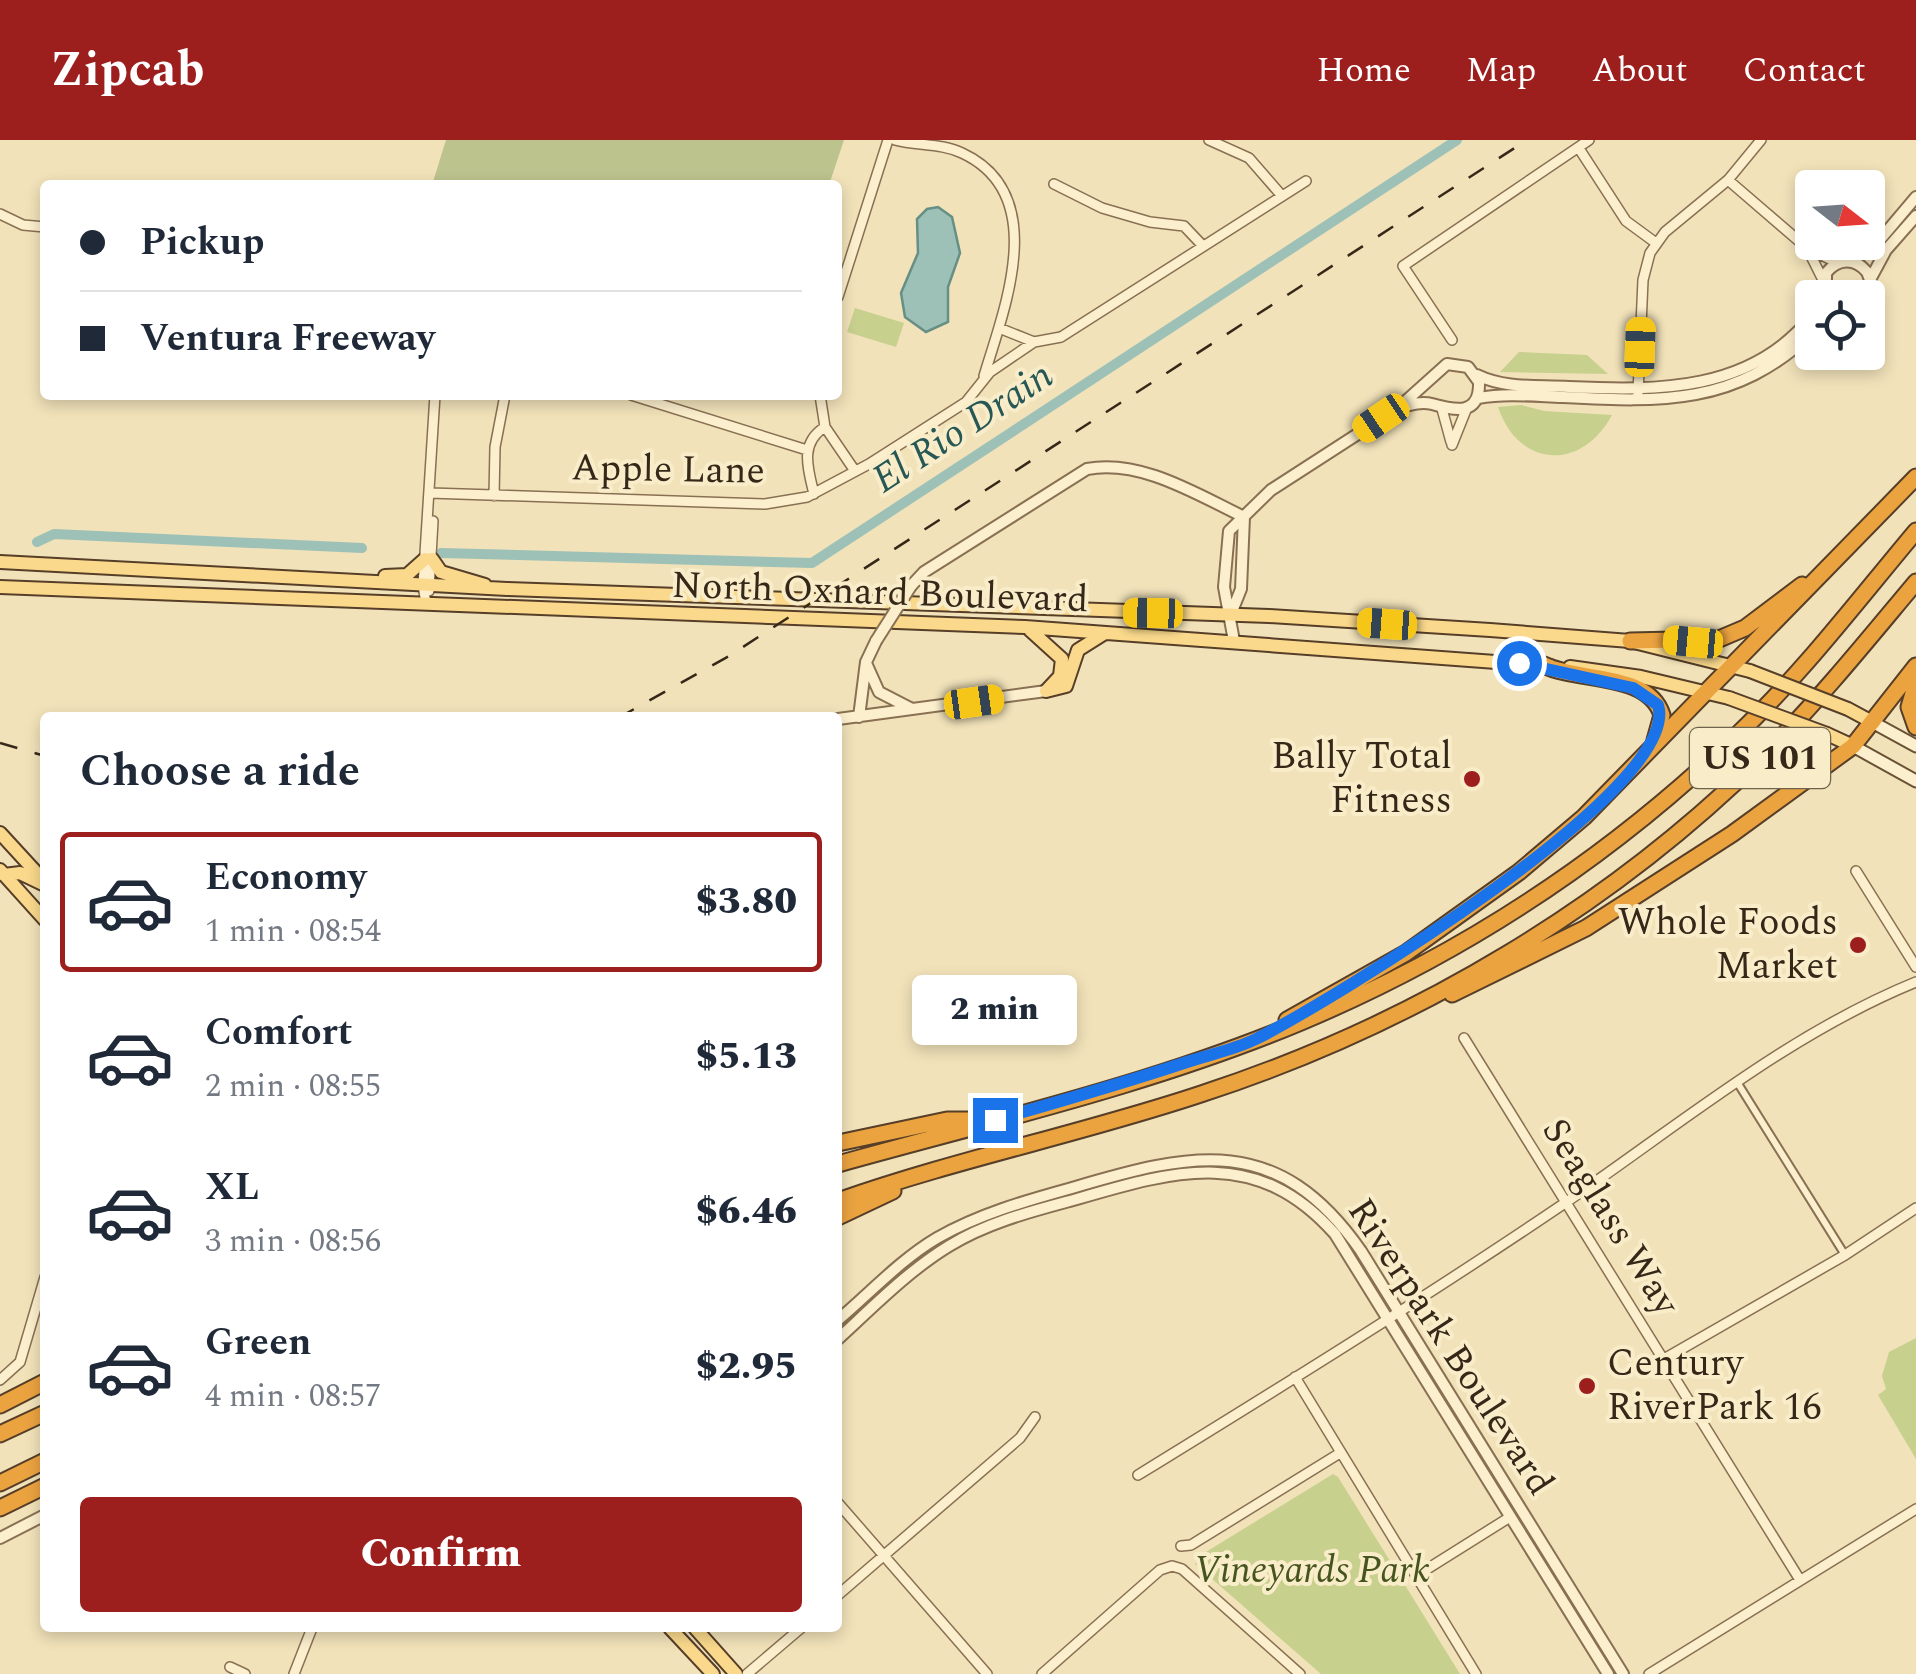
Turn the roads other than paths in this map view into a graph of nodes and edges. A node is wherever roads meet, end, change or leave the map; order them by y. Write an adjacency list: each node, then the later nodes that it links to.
1 (892, 140): 21 (street); 22 (street)
2 (1209, 140): 9 (street)
3 (1589, 140): 5 (street)
4 (1761, 140): 6 (street)
5 (1580, 150): 15 (street); 24 (street)
6 (1728, 180): 14 (street); 15 (street)
7 (1306, 181): 9 (street, Apple Lane)
8 (1054, 184): 16 (street)
9 (1282, 196): 16 (street, Apple Lane)
10 (1916, 197): 18 (street)
11 (0, 214): 13 (street)
12 (1916, 216): 19 (street)
13 (40, 227)
14 (1795, 238)
15 (1656, 243): 30 (street)
16 (1203, 246): 25 (street, Apple Lane)
17 (1839, 260): 18 (street)
18 (1844, 262): 19 (street); 20 (street)
19 (1870, 278)
20 (1832, 280)
21 (842, 285)
22 (999, 328): 25 (street); 29 (street)
23 (1795, 333): 30 (street)
24 (1452, 340)
25 (1034, 342): 29 (street, Apple Lane)
26 (1795, 347): 30 (street)
27 (1476, 374): 28 (street); 30 (street); 31 (street)
28 (1430, 380): 36 (street); 37 (street)
29 (982, 382): 41 (street, Apple Lane)
30 (1638, 395): 31 (street)
31 (1478, 398): 38 (street)
32 (435, 400): 43 (street)
33 (504, 400): 45 (street)
34 (647, 400): 40 (street)
35 (821, 400): 39 (street)
36 (1439, 407): 37 (street); 38 (street); 38 (street)
37 (1398, 408): 46 (street)
38 (1466, 410)
39 (824, 427): 40 (street); 41 (street)
40 (807, 450): 44 (street)
41 (855, 472): 44 (street, Apple Lane)
42 (1916, 478): 50 (highway)
43 (430, 493): 45 (street, Apple Lane); 48 (street)
44 (814, 494): 45 (street, Apple Lane)
45 (494, 496)
46 (1244, 517): 57 (street); 57 (street); 62 (street, bridge)
47 (1916, 531): 90 (highway, US 101)
48 (428, 559): 51 (main road); 53 (street); 55 (main road)
49 (0, 562): 51 (main road, North Oxnard Boulevard)
50 (1818, 576): 61 (highway); 64 (highway)
51 (308, 578): 53 (main road, North Oxnard Boulevard)
52 (1916, 582): 88 (highway, US 101)
53 (426, 585): 55 (main road, North Oxnard Boulevard); 56 (street)
54 (0, 587): 56 (main road, North Oxnard Boulevard)
55 (492, 588): 57 (main road, North Oxnard Boulevard)
56 (426, 604): 58 (main road, North Oxnard Boulevard)
57 (1231, 615): 60 (street); 61 (main road, North Oxnard Boulevard)
58 (1025, 627): 59 (main road, North Oxnard Boulevard); 68 (main road)
59 (1105, 632): 60 (main road, North Oxnard Boulevard); 68 (main road)
60 (1234, 641): 63 (main road, North Oxnard Boulevard)
61 (1630, 642): 64 (main road, North Oxnard Boulevard)
62 (866, 662): 69 (street); 70 (street)
63 (1544, 665): 67 (main road, North Oxnard Boulevard); 76 (highway)
64 (1730, 666): 67 (highway); 72 (main road, North Oxnard Boulevard, bridge)
65 (1916, 666): 72 (highway)
66 (1916, 683): 73 (highway)
67 (1706, 691): 74 (main road, North Oxnard Boulevard, bridge); 76 (highway)
68 (1046, 692): 69 (street)
69 (915, 710): 70 (street)
70 (858, 717): 71 (street)
71 (842, 719)
72 (1874, 723): 74 (highway); 75 (main road, North Oxnard Boulevard)
73 (1916, 727)
74 (1853, 746): 77 (main road, North Oxnard Boulevard); 88 (highway)
75 (1916, 746)
76 (1648, 752): 90 (highway)
77 (1916, 781)
78 (0, 833): 79 (main road)
79 (6, 848): 82 (main road)
80 (1856, 871): 85 (street)
81 (2, 872): 83 (main road); 84 (main road)
82 (40, 879)
83 (40, 882)
84 (40, 914)
85 (1913, 957): 86 (street)
86 (1916, 967)
87 (1916, 982): 91 (street)
88 (1388, 1019): 95 (highway, US 101)
89 (1464, 1038): 97 (street, Seaglass Way)
90 (1254, 1040): 92 (highway, US 101)
91 (1736, 1082): 97 (street); 100 (street)
92 (995, 1120): 93 (highway); 94 (highway, US 101)
93 (842, 1142)
94 (842, 1163)
95 (950, 1163): 96 (highway, US 101); 99 (highway)
96 (842, 1200)
97 (1566, 1202): 103 (street); 105 (street, Seaglass Way)
98 (1916, 1208): 100 (street)
99 (842, 1215)
100 (1845, 1255): 105 (street)
101 (40, 1294): 107 (street)
102 (842, 1316): 103 (street, Riverpark Boulevard)
103 (1393, 1316): 104 (street, Riverpark Boulevard); 106 (street); 121 (street, Riverpark Boulevard); 146 (street, Riverpark Boulevard)
104 (842, 1334)
105 (1664, 1359): 127 (street, Seaglass Way)
106 (1295, 1377): 113 (street); 115 (street)
107 (0, 1380)
108 (40, 1385): 109 (highway)
109 (0, 1405)
110 (40, 1415): 112 (highway)
111 (1035, 1417): 125 (street)
112 (0, 1434)
113 (1340, 1453): 124 (street); 126 (street)
114 (40, 1463): 116 (highway)
115 (1138, 1474)
116 (0, 1483)
117 (40, 1488): 118 (highway)
118 (0, 1508)
119 (842, 1508): 125 (street)
120 (1916, 1509): 127 (street)
121 (1510, 1517): 126 (street); 145 (street, Riverpark Boulevard)
122 (40, 1518): 123 (street)
123 (0, 1538)
124 (1181, 1546)
125 (884, 1556): 128 (street); 141 (street)
126 (1416, 1576): 144 (street)
127 (1800, 1580): 147 (street)
128 (842, 1593)
129 (310, 1632): 136 (street)
130 (674, 1632): 133 (main road)
131 (699, 1632): 139 (main road)
132 (795, 1632): 140 (street)
133 (681, 1639): 137 (main road); 138 (main road)
134 (230, 1666): 135 (street)
135 (245, 1674)
136 (294, 1674)
137 (713, 1674)
138 (726, 1674)
139 (736, 1674)
140 (747, 1674)
141 (987, 1674)
142 (1042, 1674): 143 (street)
143 (1300, 1674)
144 (1476, 1674)
145 (1608, 1674)
146 (1623, 1674)
147 (1649, 1674)

